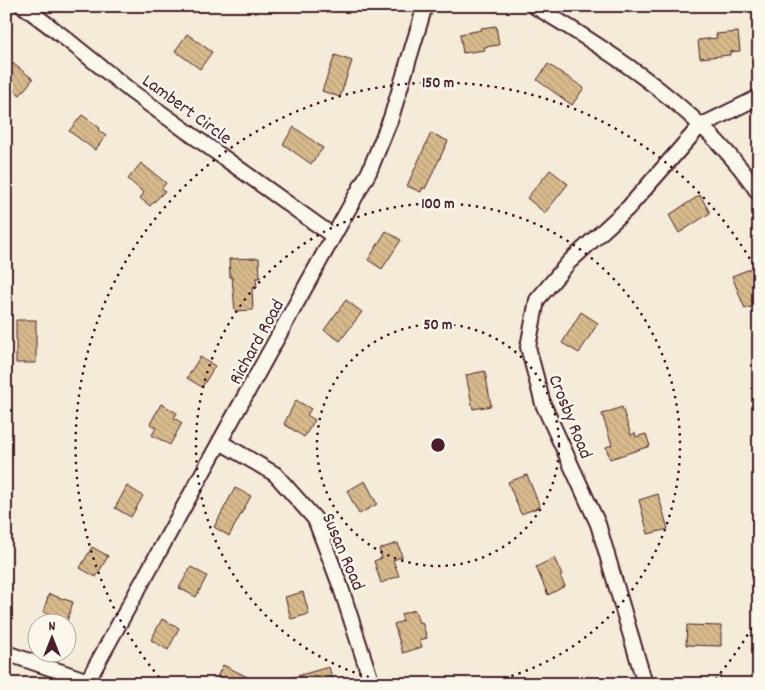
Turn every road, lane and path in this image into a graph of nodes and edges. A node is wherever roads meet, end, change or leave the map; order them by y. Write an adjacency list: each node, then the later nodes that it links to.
1 (23, 6): 7 (street, Lambert Circle)
2 (426, 6): 7 (street, Richard Road)
3 (534, 6): 5 (street)
4 (759, 97): 5 (street)
5 (700, 126): 6 (street); 12 (street, Crosby Road)
6 (759, 194)
7 (333, 236): 8 (street, Richard Road)
8 (220, 442): 10 (street, Richard Road); 11 (street, Susan Road)
9 (6, 653): 10 (street)
10 (92, 682)
11 (372, 684)
12 (645, 684)

